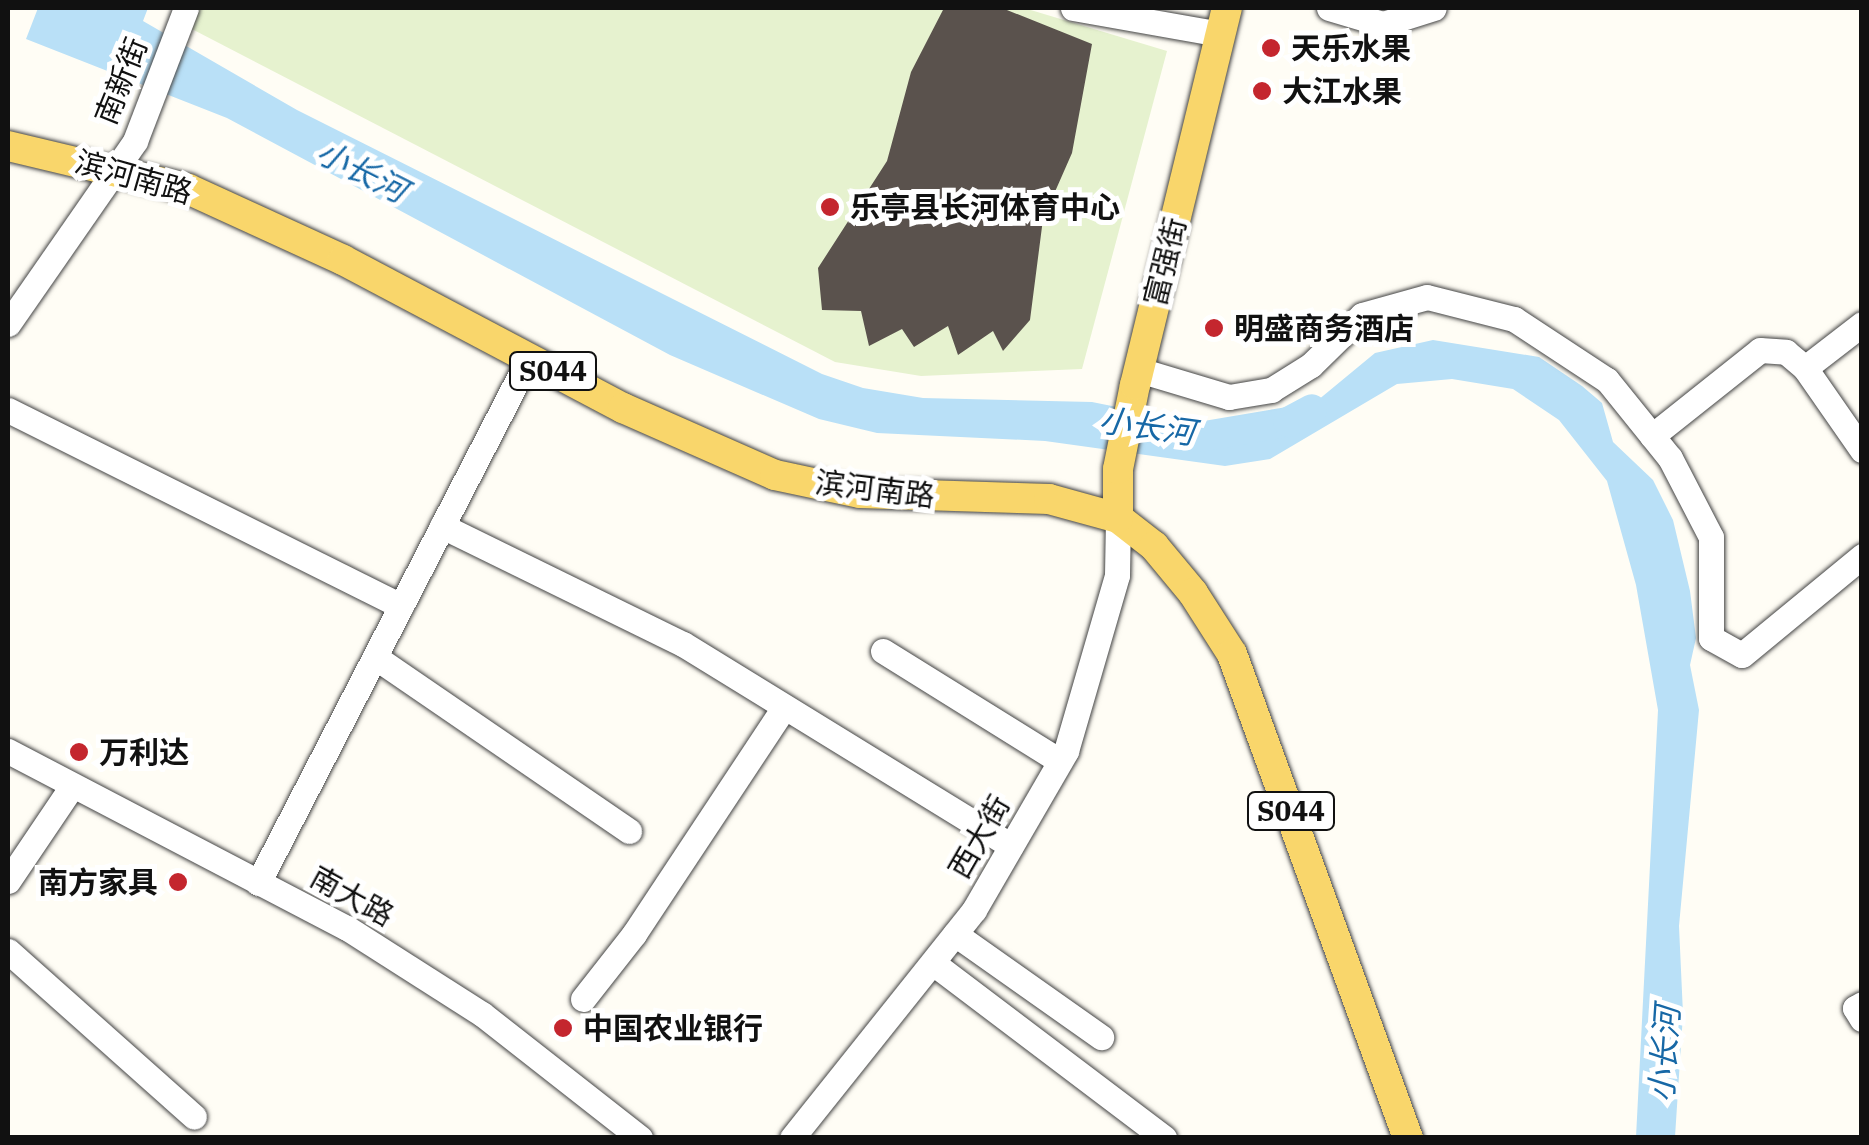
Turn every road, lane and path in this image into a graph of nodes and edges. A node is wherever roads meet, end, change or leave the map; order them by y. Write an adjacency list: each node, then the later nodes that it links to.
1 (1073, 8): 5 (street)
2 (1329, 8): 3 (street)
3 (1434, 8)
4 (183, 15): 7 (street, 南新街)
5 (1224, 20): 12 (main road, 富强街)
6 (8, 146): 7 (main road, 滨河南路 / S044)
7 (116, 168): 8 (street, 南新街); 10 (main road, 滨河南路 / S044)
8 (8, 324)
9 (1862, 324): 11 (street)
10 (529, 358): 16 (main road, 滨河南路 / S044); 17 (street)
11 (1805, 368): 14 (street); 15 (street)
12 (1137, 378): 14 (street); 16 (main road, 富强街)
13 (8, 410): 19 (street)
14 (1652, 436): 18 (street)
15 (1862, 450)
16 (1118, 518): 24 (street, 西大街); 38 (main road, 滨河南路 / S044)
17 (442, 526): 19 (street); 22 (street)
18 (1862, 556)
19 (401, 606): 21 (street)
20 (884, 651): 24 (street)
21 (375, 657): 26 (street); 29 (street)
22 (784, 706): 27 (street); 33 (street)
23 (8, 751): 25 (street, 南大路)
24 (1060, 761): 27 (street, 西大街)
25 (72, 786): 28 (street); 29 (street, 南大路)
26 (630, 831)
27 (1011, 846): 30 (street, 西大街)
28 (8, 882)
29 (258, 882): 39 (street, 南大路)
30 (955, 934): 32 (street, 西大街); 36 (street)
31 (8, 951): 37 (street)
32 (932, 963): 40 (street, 西大街); 41 (street)
33 (582, 999)
34 (1862, 1004): 35 (street)
35 (1862, 1019)
36 (1100, 1037)
37 (194, 1116)
38 (1400, 1133)
39 (640, 1138)
40 (792, 1138)
41 (1164, 1138)

